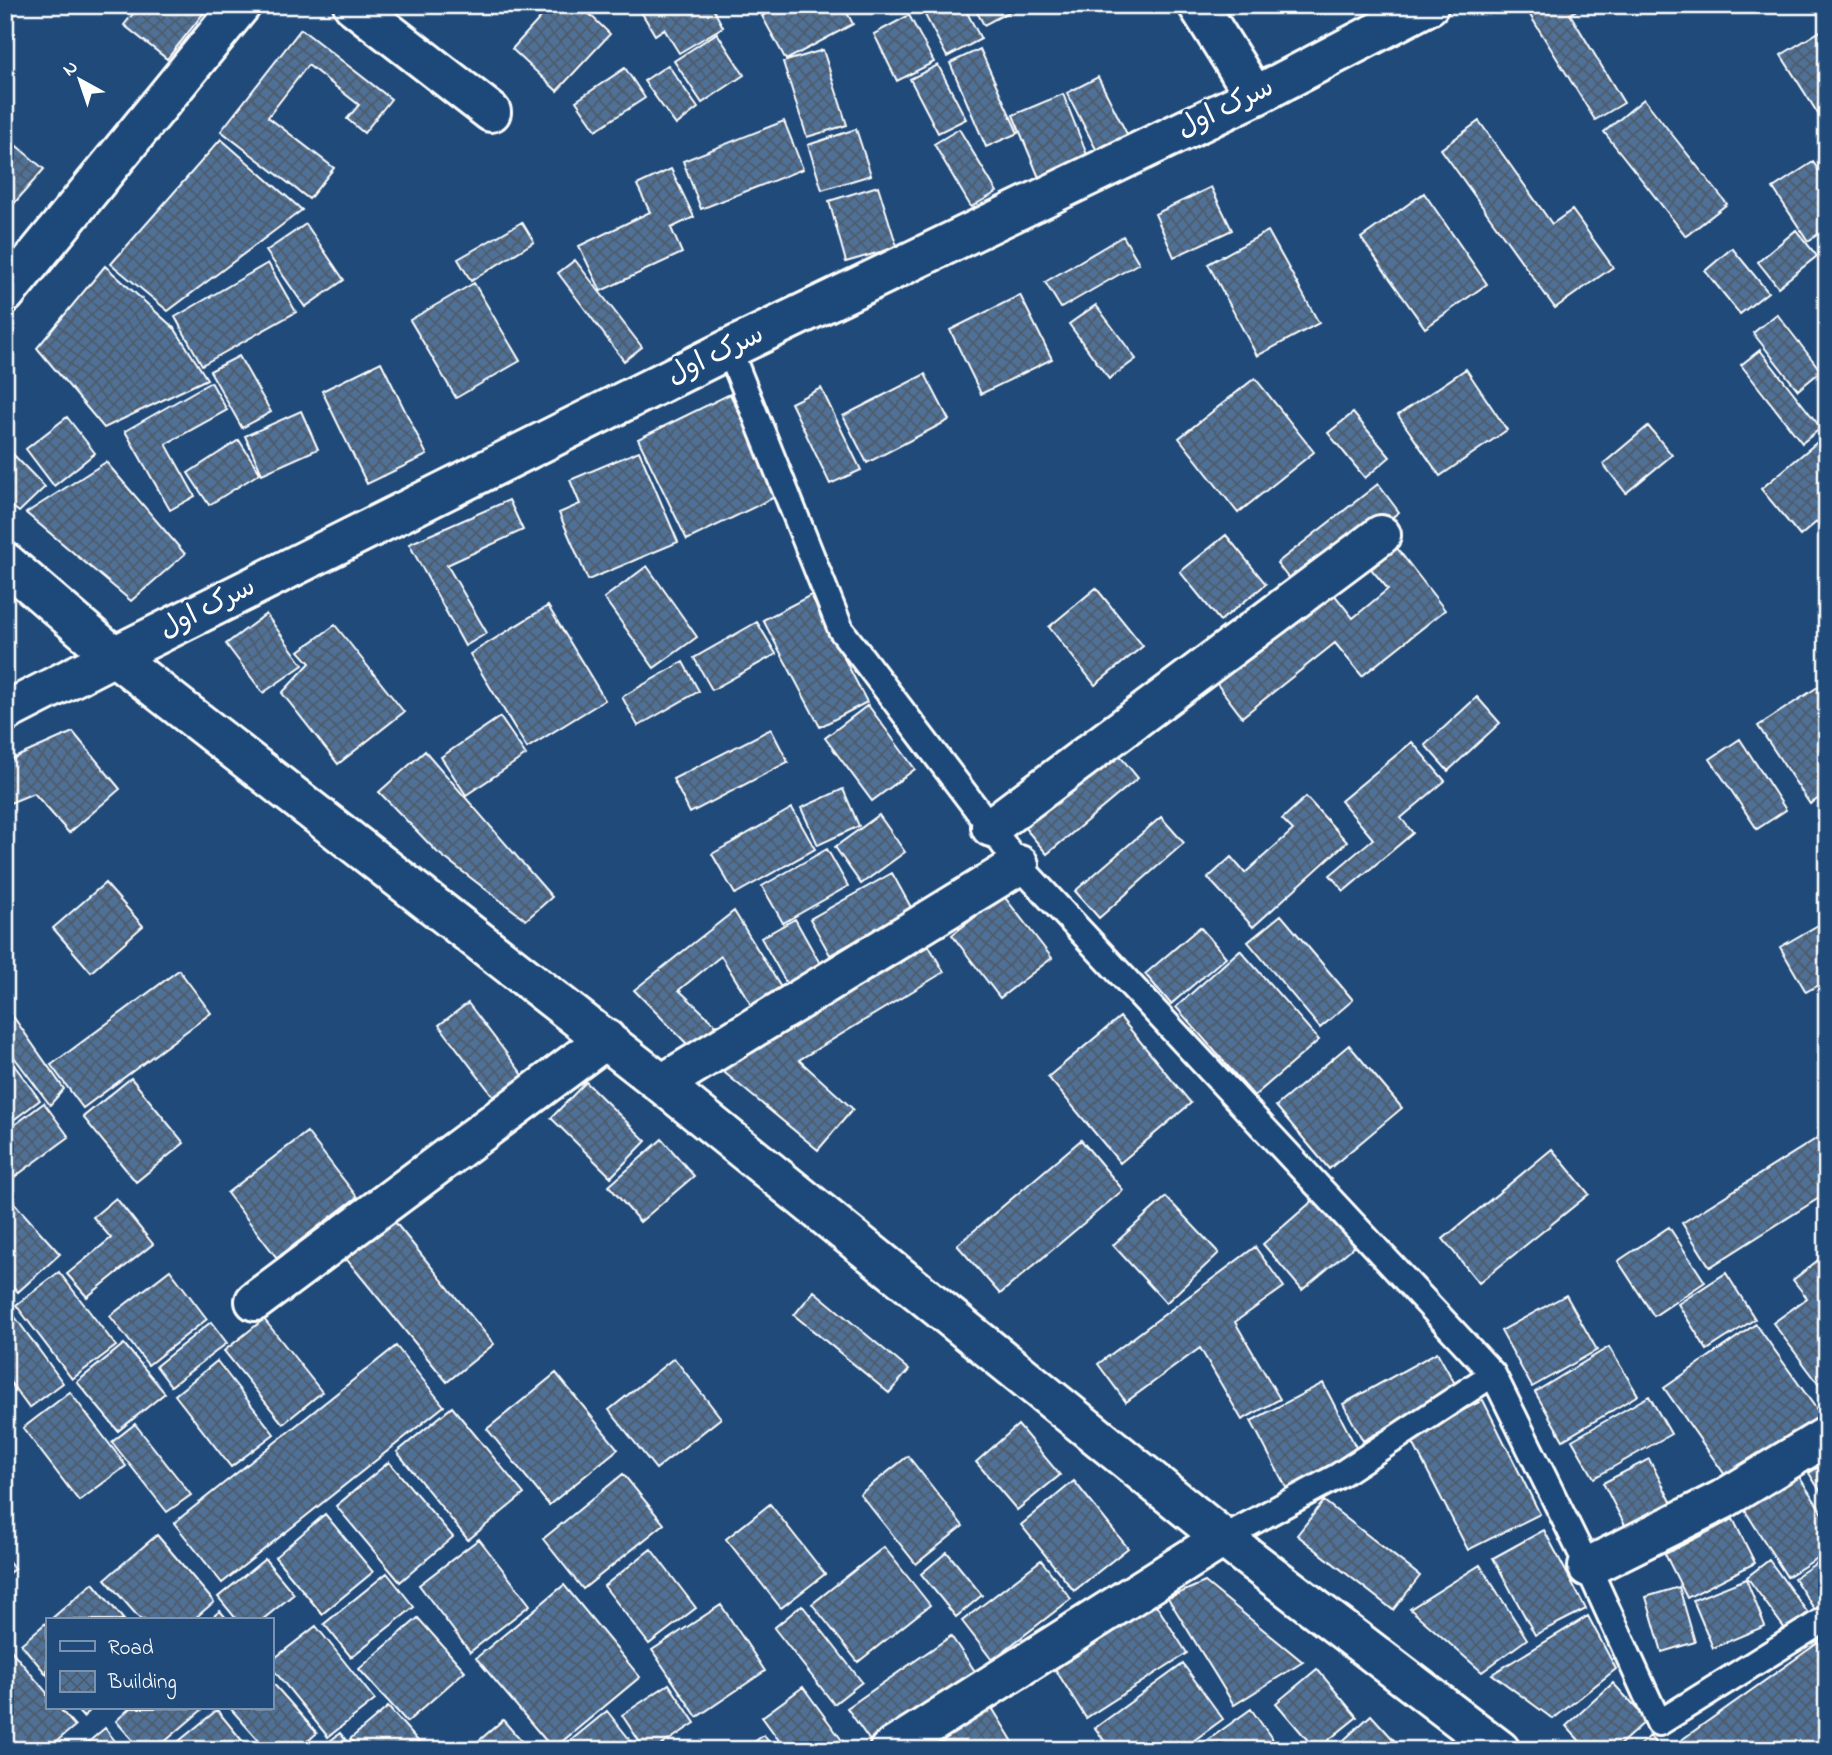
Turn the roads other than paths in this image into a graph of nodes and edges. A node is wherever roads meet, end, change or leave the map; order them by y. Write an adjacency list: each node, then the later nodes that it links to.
1 (241, 5): 7 (street)
2 (353, 5): 6 (street)
3 (1198, 5): 5 (street)
4 (1429, 5): 5 (street, سرک اول)
5 (1255, 96): 8 (street, سرک اول)
6 (491, 112)
7 (5, 294)
8 (729, 349): 11 (street, سرک اول); 13 (lane)
9 (1381, 534): 13 (street)
10 (5, 562): 11 (street)
11 (114, 656): 12 (street, سرک اول); 15 (street)
12 (5, 712)
13 (991, 827): 14 (lane)
14 (1019, 865): 16 (street); 18 (lane)
15 (606, 1040): 16 (street); 17 (street)
16 (662, 1084): 20 (street)
17 (255, 1301)
18 (1493, 1374): 20 (lane); 21 (lane)
19 (1827, 1436): 21 (street)
20 (1223, 1538): 23 (street); 24 (street)
21 (1588, 1567): 22 (lane)
22 (1827, 1618)
23 (889, 1750)
24 (1500, 1750)

